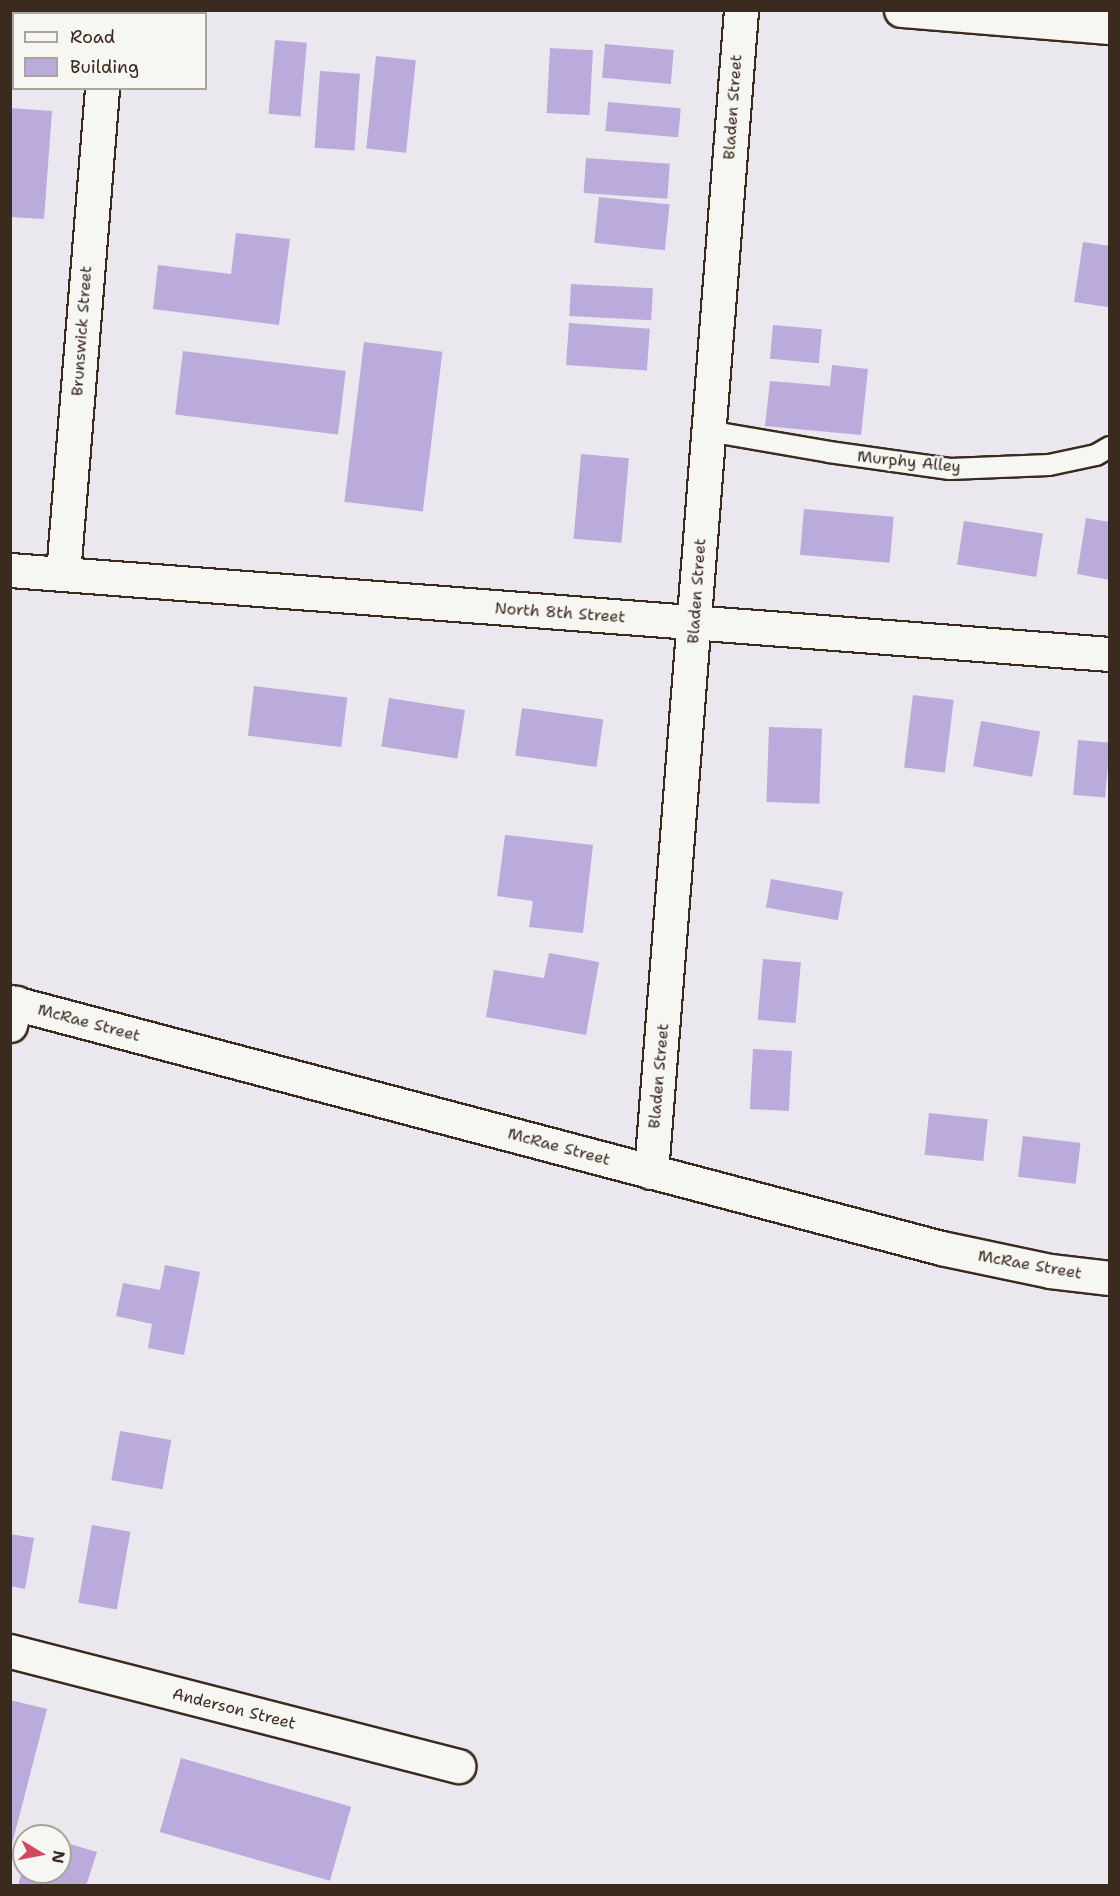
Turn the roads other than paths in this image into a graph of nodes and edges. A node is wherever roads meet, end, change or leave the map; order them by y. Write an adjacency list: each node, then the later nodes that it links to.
1 (741, 10): 5 (street, Bladen Street)
2 (901, 10): 3 (street)
3 (1110, 27)
4 (102, 90): 8 (street, Brunswick Street)
5 (708, 431): 6 (lane, Murphy Alley); 9 (street, Bladen Street)
6 (1110, 447)
7 (10, 570): 8 (street, North 8th Street)
8 (63, 574): 9 (street, North 8th Street)
9 (695, 622): 10 (street, North 8th Street); 12 (street, Bladen Street)
10 (1110, 654)
11 (12, 1010): 12 (street, McRae Street)
12 (651, 1172): 13 (street, McRae Street)
13 (1110, 1278)
14 (10, 1651): 15 (street, Anderson Street)
15 (458, 1766)

